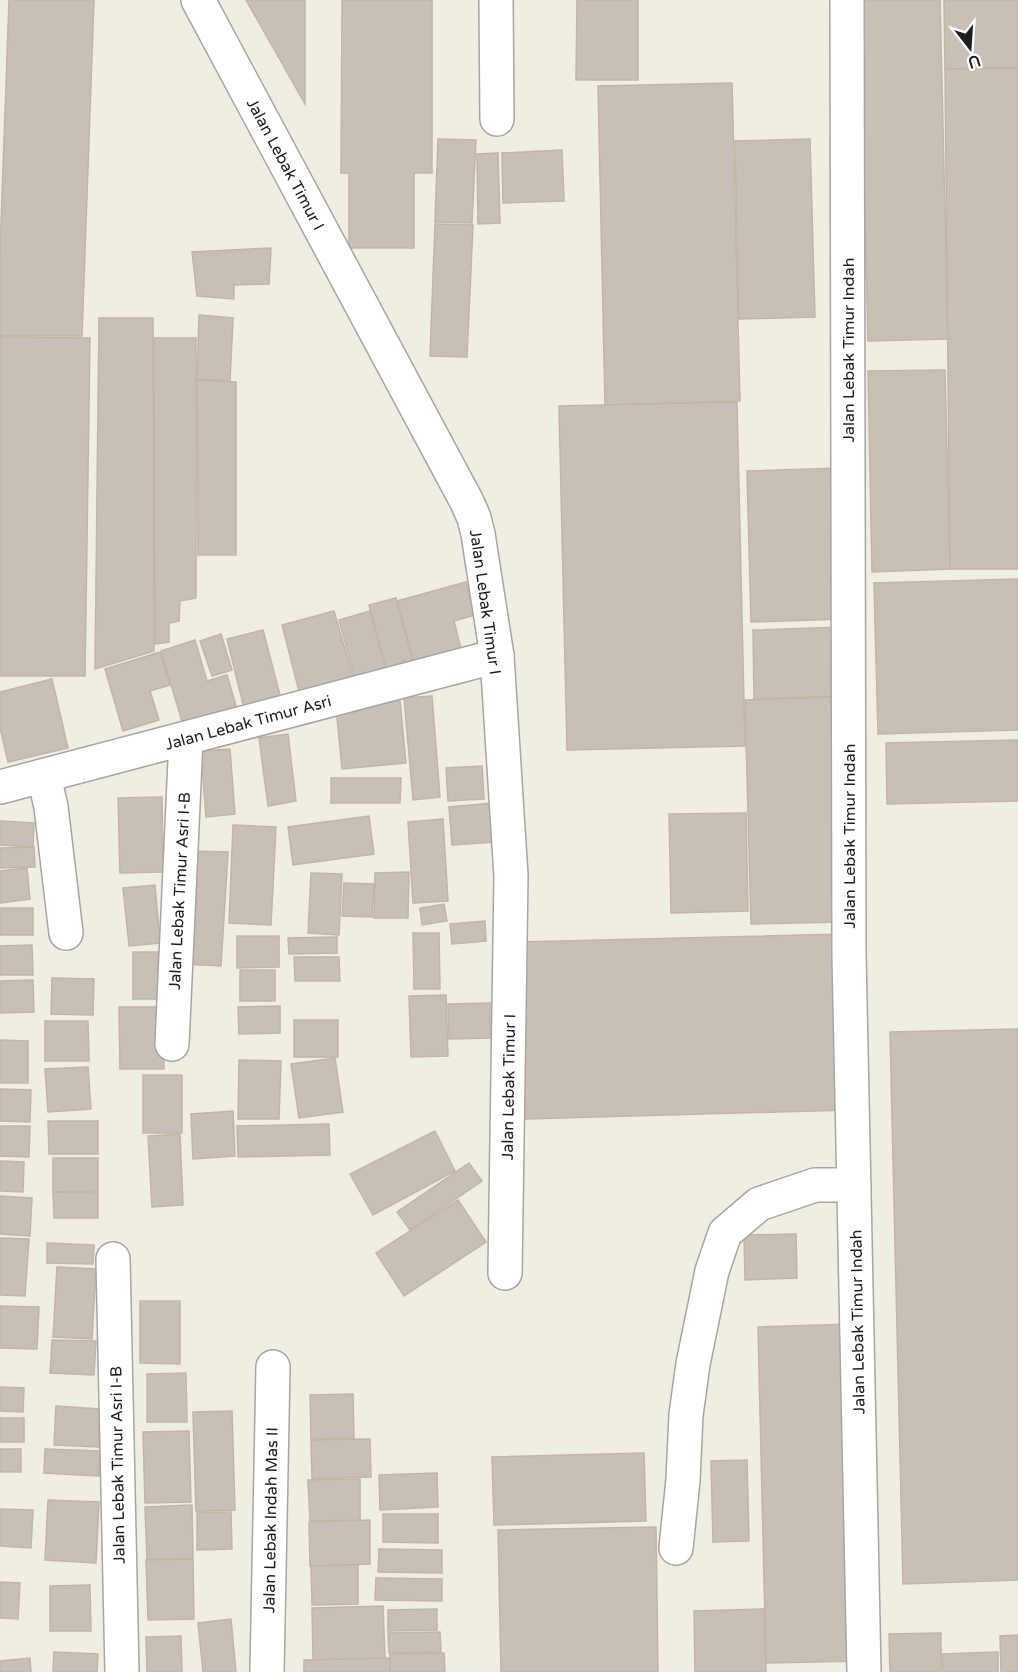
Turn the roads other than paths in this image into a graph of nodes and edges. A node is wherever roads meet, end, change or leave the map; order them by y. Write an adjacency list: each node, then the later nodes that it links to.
1 (198, 0): 5 (street, Jalan Lebak Timur I)
2 (496, 0): 4 (street)
3 (847, 0): 11 (street, Jalan Lebak Timur Indah)
4 (497, 119)
5 (496, 656): 6 (street, Jalan Lebak Timur Asri); 13 (street, Jalan Lebak Timur I)
6 (186, 739): 7 (street, Jalan Lebak Timur Asri); 10 (street, Jalan Lebak Timur Asri I-B)
7 (44, 776): 8 (street, Jalan Lebak Timur Asri); 9 (street)
8 (0, 788)
9 (66, 933)
10 (172, 1044)
11 (854, 1185): 15 (street); 18 (street, Jalan Lebak Timur Indah)
12 (113, 1259): 16 (street, Jalan Lebak Timur Asri I-B)
13 (505, 1273)
14 (273, 1367): 17 (street, Jalan Lebak Indah Mas II)
15 (676, 1548)
16 (122, 1672)
17 (267, 1672)
18 (864, 1672)

